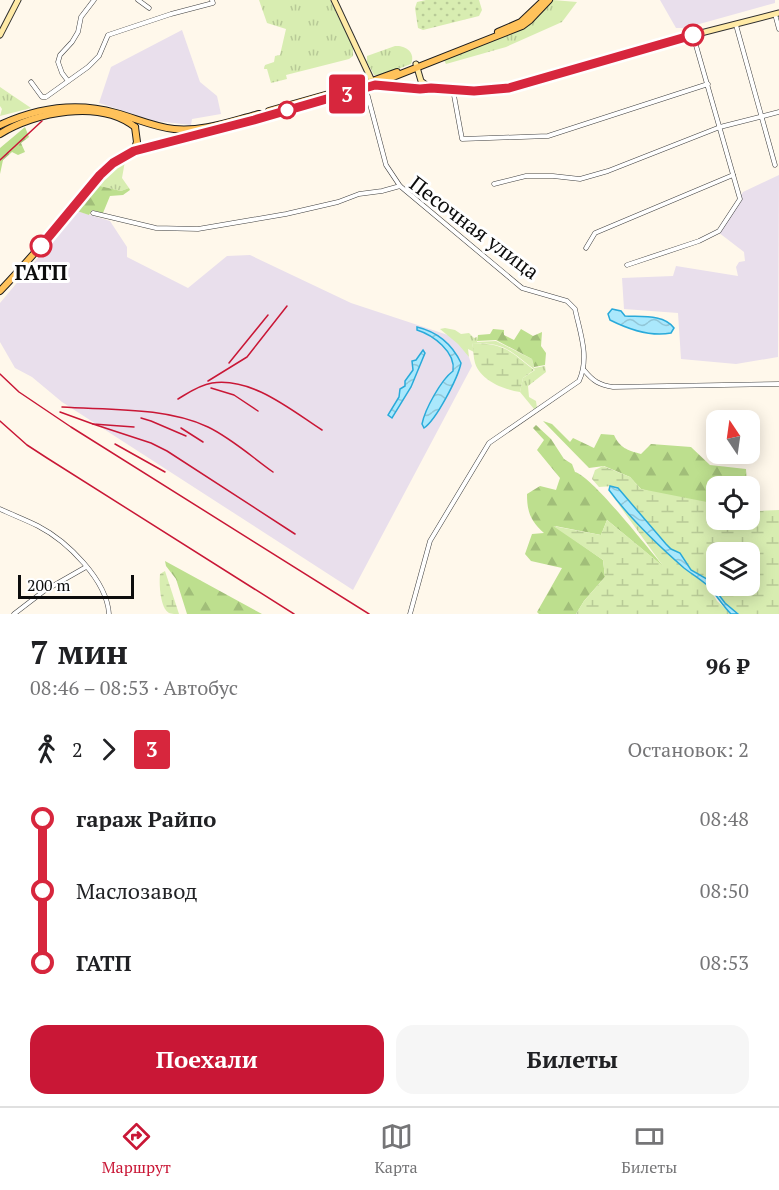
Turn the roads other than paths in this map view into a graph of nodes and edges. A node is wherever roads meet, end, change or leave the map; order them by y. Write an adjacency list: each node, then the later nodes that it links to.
1 (18, 0): 12 (main road)
2 (94, 0): 16 (street)
3 (138, 0): 8 (street)
4 (334, 0): 17 (main road)
5 (544, 0): 14 (main road)
6 (549, 0): 14 (main road)
7 (213, 2): 16 (street)
8 (149, 8)
9 (777, 14): 10 (main road); 11 (street)
10 (736, 25): 13 (main road); 23 (street)
11 (779, 29)
12 (0, 35)
13 (693, 35): 18 (street); 21 (main road)
14 (416, 66): 17 (main road); 20 (main road)
15 (31, 81): 16 (street)
16 (69, 81)
17 (374, 83): 19 (main road); 20 (main road); 24 (main road)
18 (708, 84): 21 (street); 28 (street)
19 (365, 88): 24 (main road); 38 (street)
20 (431, 88): 21 (main road)
21 (453, 90)
22 (779, 112): 23 (street)
23 (761, 116): 28 (street); 35 (street)
24 (246, 119): 29 (main road); 31 (main road)
25 (142, 121): 26 (main road); 27 (main road); 29 (main road)
26 (0, 125)
27 (135, 127): 30 (main road); 32 (main road)
28 (720, 127): 36 (street); 37 (street)
29 (173, 129): 31 (main road)
30 (0, 134)
31 (176, 140): 33 (main road)
32 (137, 142): 33 (main road); 34 (main road)
33 (144, 148): 34 (main road)
34 (134, 151): 42 (main road)
35 (775, 165)
36 (733, 175): 40 (street); 41 (street)
37 (494, 184)
38 (400, 186): 39 (street, Песочная улица); 43 (street, Песочная улица)
39 (93, 213)
40 (586, 248)
41 (627, 265)
42 (0, 291)
43 (584, 369): 44 (street); 49 (street)
44 (779, 384)
45 (0, 509): 46 (street)
46 (87, 567): 47 (street); 48 (street)
47 (15, 614)
48 (109, 614)
49 (410, 614)

